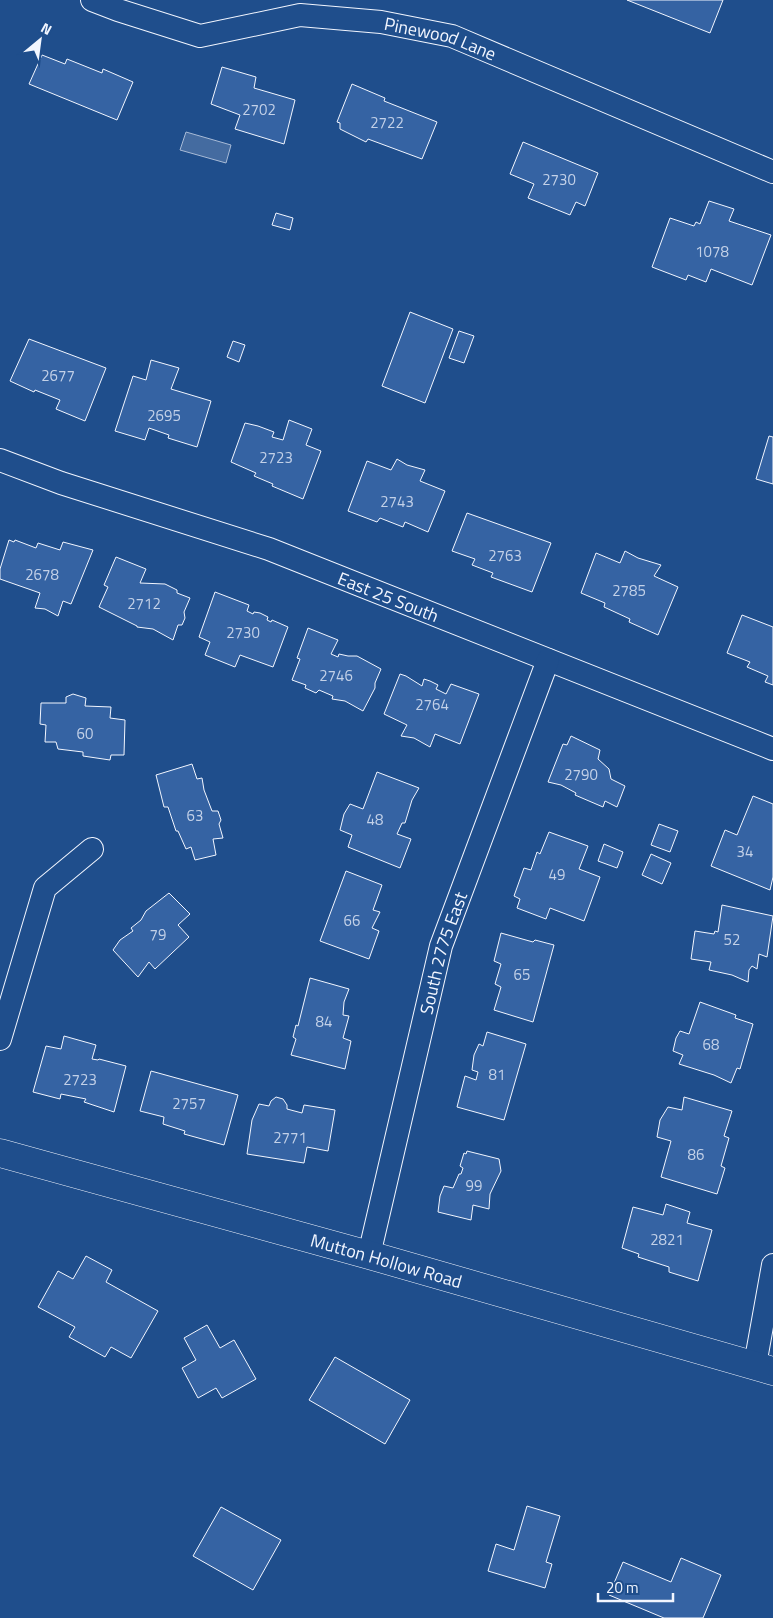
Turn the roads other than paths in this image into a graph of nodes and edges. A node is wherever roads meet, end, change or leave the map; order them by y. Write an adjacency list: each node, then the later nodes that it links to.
1 (92, 0): 2 (street, Pinewood Lane)
2 (300, 7): 3 (street, Pinewood Lane)
3 (773, 172)
4 (0, 460): 5 (street, East 25 South)
5 (548, 660): 6 (street, East 25 South); 10 (street, South 2775 East)
6 (773, 750)
7 (92, 849): 8 (street)
8 (0, 1039)
9 (0, 1154): 10 (street, Mutton Hollow Road)
10 (369, 1255): 12 (street, Mutton Hollow Road)
11 (773, 1265): 12 (street)
12 (764, 1368)

